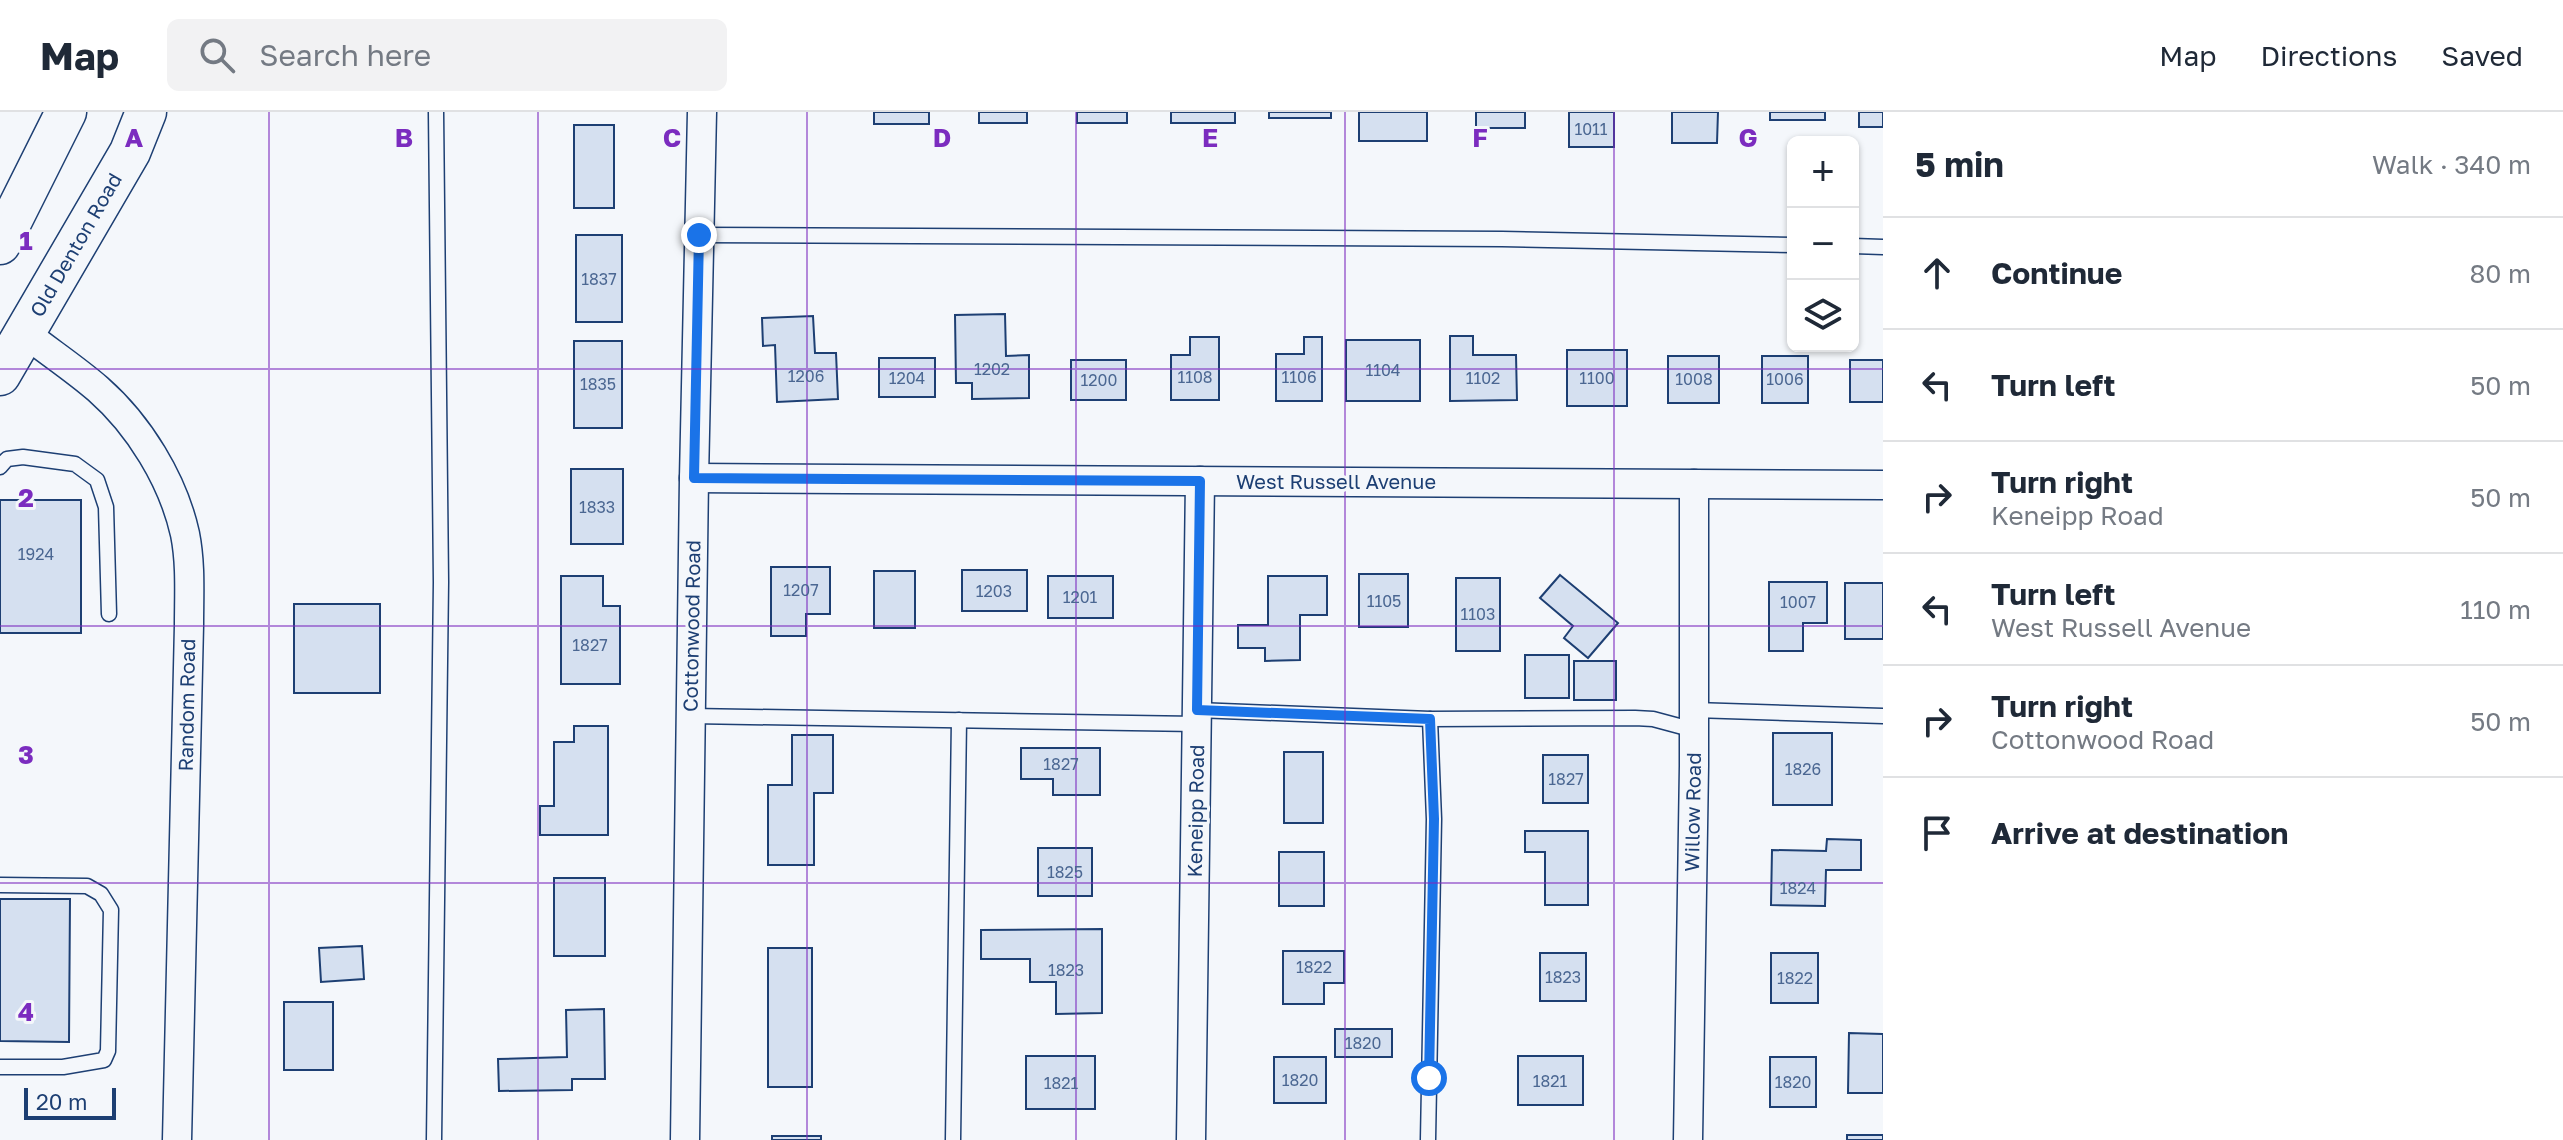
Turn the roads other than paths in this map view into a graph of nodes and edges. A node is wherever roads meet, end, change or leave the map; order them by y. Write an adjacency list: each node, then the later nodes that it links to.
1 (65, 112): 6 (main road)
2 (146, 112): 10 (main road, Old Denton Road)
3 (436, 112): 27 (lane)
4 (702, 112): 5 (street, Cottonwood Road)
5 (699, 235): 7 (lane); 13 (street, Cottonwood Road)
6 (0, 244)
7 (1787, 245)
8 (1859, 246): 9 (lane)
9 (1883, 247)
10 (25, 333): 11 (main road, Old Denton Road); 26 (street, Random Road)
11 (0, 375)
12 (2, 460): 17 (lane)
13 (694, 478): 14 (street, West Russell Avenue); 18 (street, Cottonwood Road)
14 (1200, 481): 15 (street, West Russell Avenue); 20 (street, Keneipp Road)
15 (1694, 484): 16 (street, West Russell Avenue); 23 (street, Willow Road)
16 (1883, 485)
17 (109, 614)
18 (691, 716): 22 (lane); 28 (street, Cottonwood Road)
19 (1883, 716): 23 (lane)
20 (1197, 717): 21 (lane); 22 (lane); 30 (street, Keneipp Road)
21 (1430, 719): 23 (lane); 31 (lane)
22 (959, 720): 29 (lane)
23 (1694, 720): 32 (street, Willow Road)
24 (0, 885): 25 (lane)
25 (0, 1067)
26 (177, 1140)
27 (434, 1140)
28 (685, 1140)
29 (953, 1140)
30 (1191, 1140)
31 (1428, 1140)
32 (1688, 1140)

